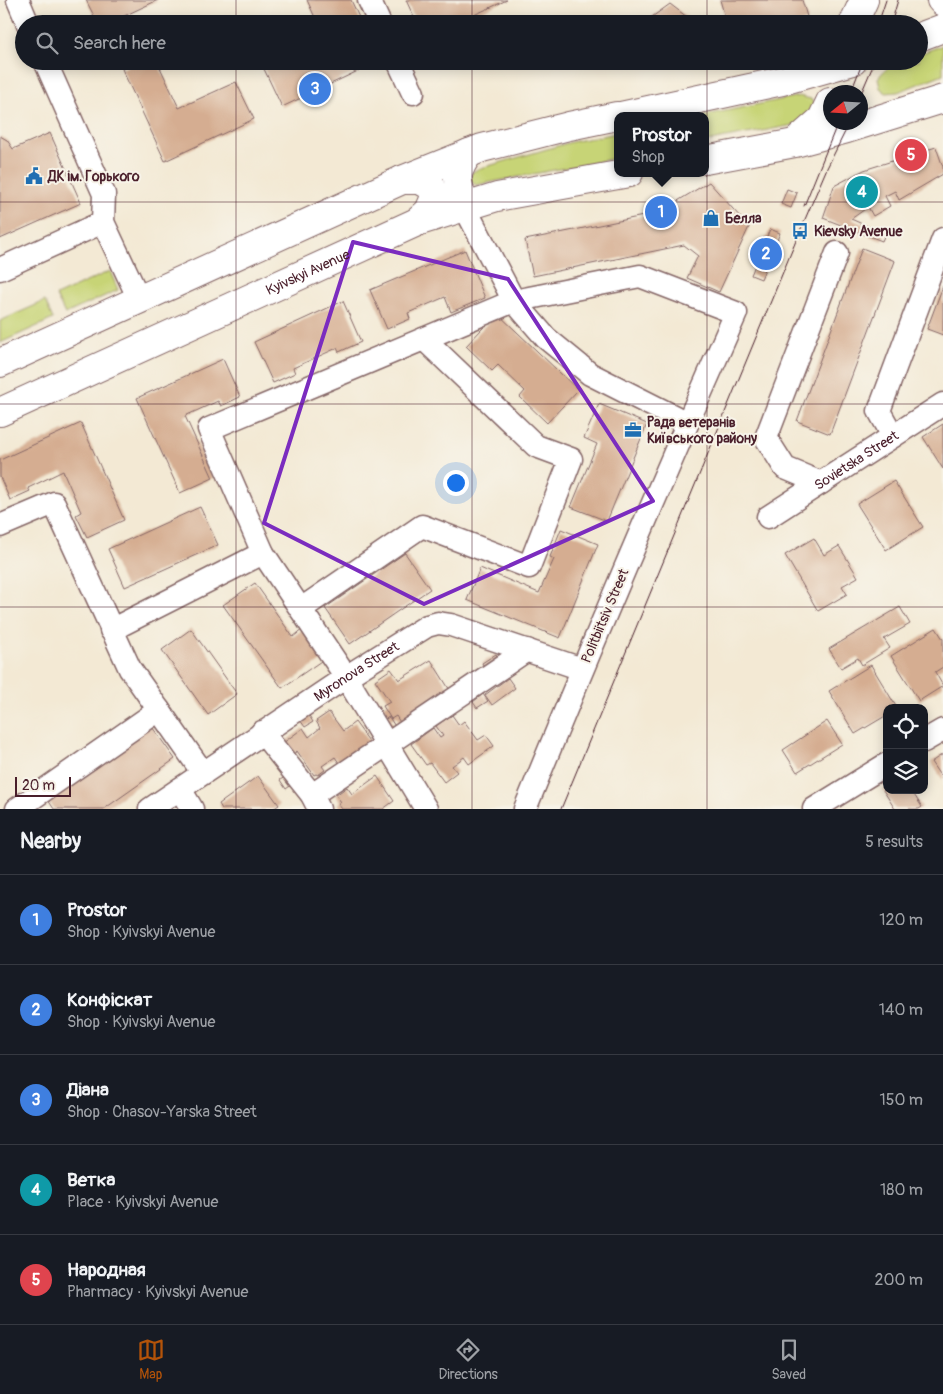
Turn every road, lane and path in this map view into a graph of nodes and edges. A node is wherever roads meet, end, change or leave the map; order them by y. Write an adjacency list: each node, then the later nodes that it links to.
1 (13, 0): 6 (street)
2 (18, 0): 7 (street)
3 (369, 0): 8 (street)
4 (864, 0): 9 (main road)
5 (876, 0): 10 (main road)
6 (0, 6)
7 (24, 15)
8 (376, 15)
9 (857, 15)
10 (873, 15)
11 (943, 28): 12 (main road)
12 (928, 34)
13 (49, 70): 29 (street)
14 (402, 70): 18 (street)
15 (808, 70): 20 (main road)
16 (847, 70): 17 (main road)
17 (839, 85)
18 (413, 93)
19 (943, 99): 23 (main road)
20 (635, 112)
21 (614, 117): 24 (main road)
22 (823, 117): 23 (main road)
23 (795, 143): 25 (main road)
24 (469, 154): 27 (main road); 28 (main road)
25 (709, 159)
26 (614, 176): 28 (main road, Kyivskyi Avenue)
27 (402, 180): 30 (main road); 34 (main road)
28 (464, 206): 30 (main road, Kyivskyi Avenue); 35 (street)
29 (103, 222): 33 (street); 34 (street)
30 (417, 222): 39 (main road, Kyivskyi Avenue)
31 (943, 239): 41 (street)
32 (837, 253): 42 (street)
33 (0, 269)
34 (139, 300): 37 (main road)
35 (514, 301): 36 (street); 40 (street); 40 (street, Politbiitsiv Street)
36 (424, 339): 45 (street); 46 (street)
37 (0, 363)
38 (943, 404): 41 (street, Sovietska Street)
39 (0, 412)
40 (687, 423): 49 (street, Politbiitsiv Street)
41 (893, 436): 42 (street, Sovietska Street)
42 (821, 483): 43 (street, Sovietska Street)
43 (768, 517)
44 (0, 526): 47 (street)
45 (263, 553): 46 (street); 47 (street)
46 (301, 609): 50 (street)
47 (111, 630): 51 (street)
48 (527, 650): 49 (street, Myronova Street); 50 (street, Myronova Street); 55 (street)
49 (582, 670): 64 (street, Politbiitsiv Street)
50 (346, 677): 53 (street, Myronova Street); 55 (street)
51 (159, 710): 57 (street); 60 (street)
52 (943, 730): 54 (street)
53 (262, 732): 57 (street, Myronova Street); 59 (street)
54 (928, 739)
55 (387, 744): 59 (street); 63 (street)
56 (883, 766): 65 (street)
57 (204, 772): 58 (street, Myronova Street)
58 (180, 789): 61 (street, Myronova Street); 62 (street)
59 (316, 802)
60 (17, 809)
61 (150, 809)
62 (192, 809)
63 (426, 809)
64 (525, 809)
65 (814, 809)

